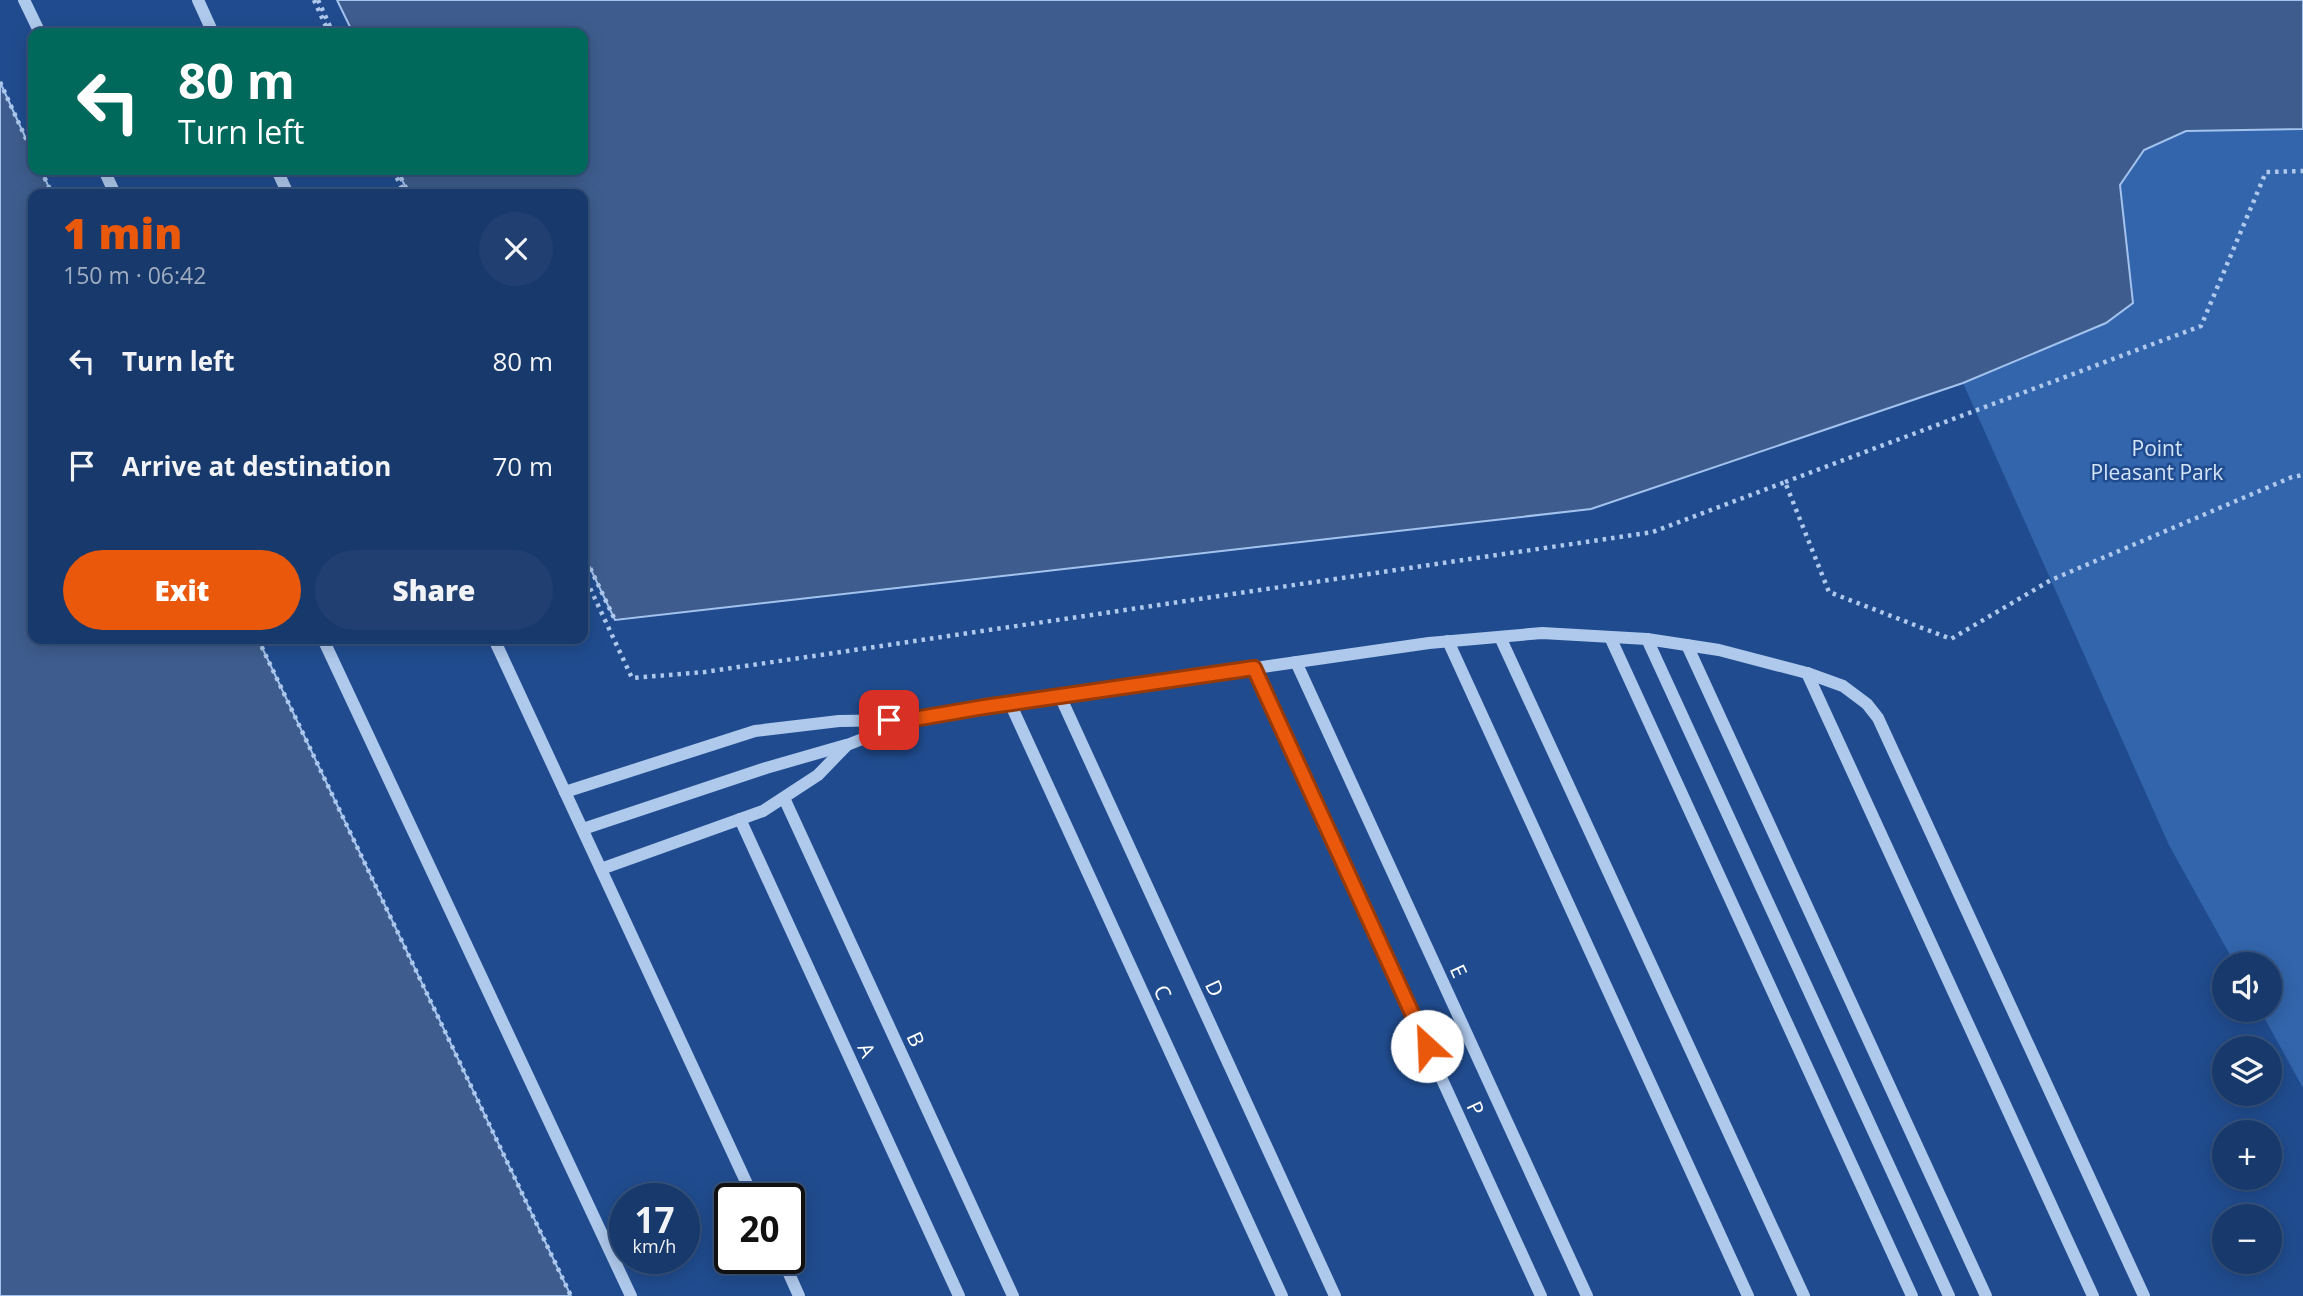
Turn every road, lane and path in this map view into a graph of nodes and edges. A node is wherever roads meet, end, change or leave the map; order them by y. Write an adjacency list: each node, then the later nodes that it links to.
1 (24, 0): 4 (lane)
2 (198, 0): 5 (lane)
3 (316, 0): 6 (path)
4 (38, 28)
5 (211, 28)
6 (329, 28)
7 (0, 82): 8 (path)
8 (28, 143)
9 (2303, 171): 11 (path)
10 (2303, 475): 11 (path)
11 (1785, 482): 13 (path)
12 (588, 564): 14 (path)
13 (588, 584)
14 (615, 620)
15 (1500, 637): 16 (lane); 18 (lane); 47 (lane)
16 (1610, 637): 17 (lane); 48 (lane)
17 (1647, 639): 22 (lane); 49 (lane)
18 (1448, 641): 23 (lane); 46 (lane)
19 (260, 644): 37 (path)
20 (325, 644): 38 (lane)
21 (496, 644): 30 (lane)
22 (1687, 645): 25 (lane); 50 (lane)
23 (1296, 662): 24 (lane); 45 (lane, E)
24 (1254, 668): 26 (lane); 44 (lane, P)
25 (1807, 673): 51 (lane); 52 (lane)
26 (1060, 696): 27 (lane); 43 (lane, D)
27 (1010, 703): 28 (lane); 42 (lane, C)
28 (914, 719): 29 (lane); 30 (lane)
29 (847, 745): 31 (lane); 33 (lane)
30 (565, 792): 33 (lane)
31 (784, 798): 32 (lane); 41 (lane, B)
32 (740, 819): 34 (lane); 40 (lane, A)
33 (583, 829): 34 (lane)
34 (601, 869): 35 (lane)
35 (747, 1183)
36 (789, 1274): 39 (lane)
37 (571, 1296)
38 (631, 1296)
39 (799, 1296)
40 (959, 1296)
41 (1013, 1296)
42 (1282, 1296)
43 (1335, 1296)
44 (1541, 1296)
45 (1587, 1296)
46 (1748, 1296)
47 (1804, 1296)
48 (1912, 1296)
49 (1949, 1296)
50 (1986, 1296)
51 (2093, 1296)
52 (2144, 1296)

